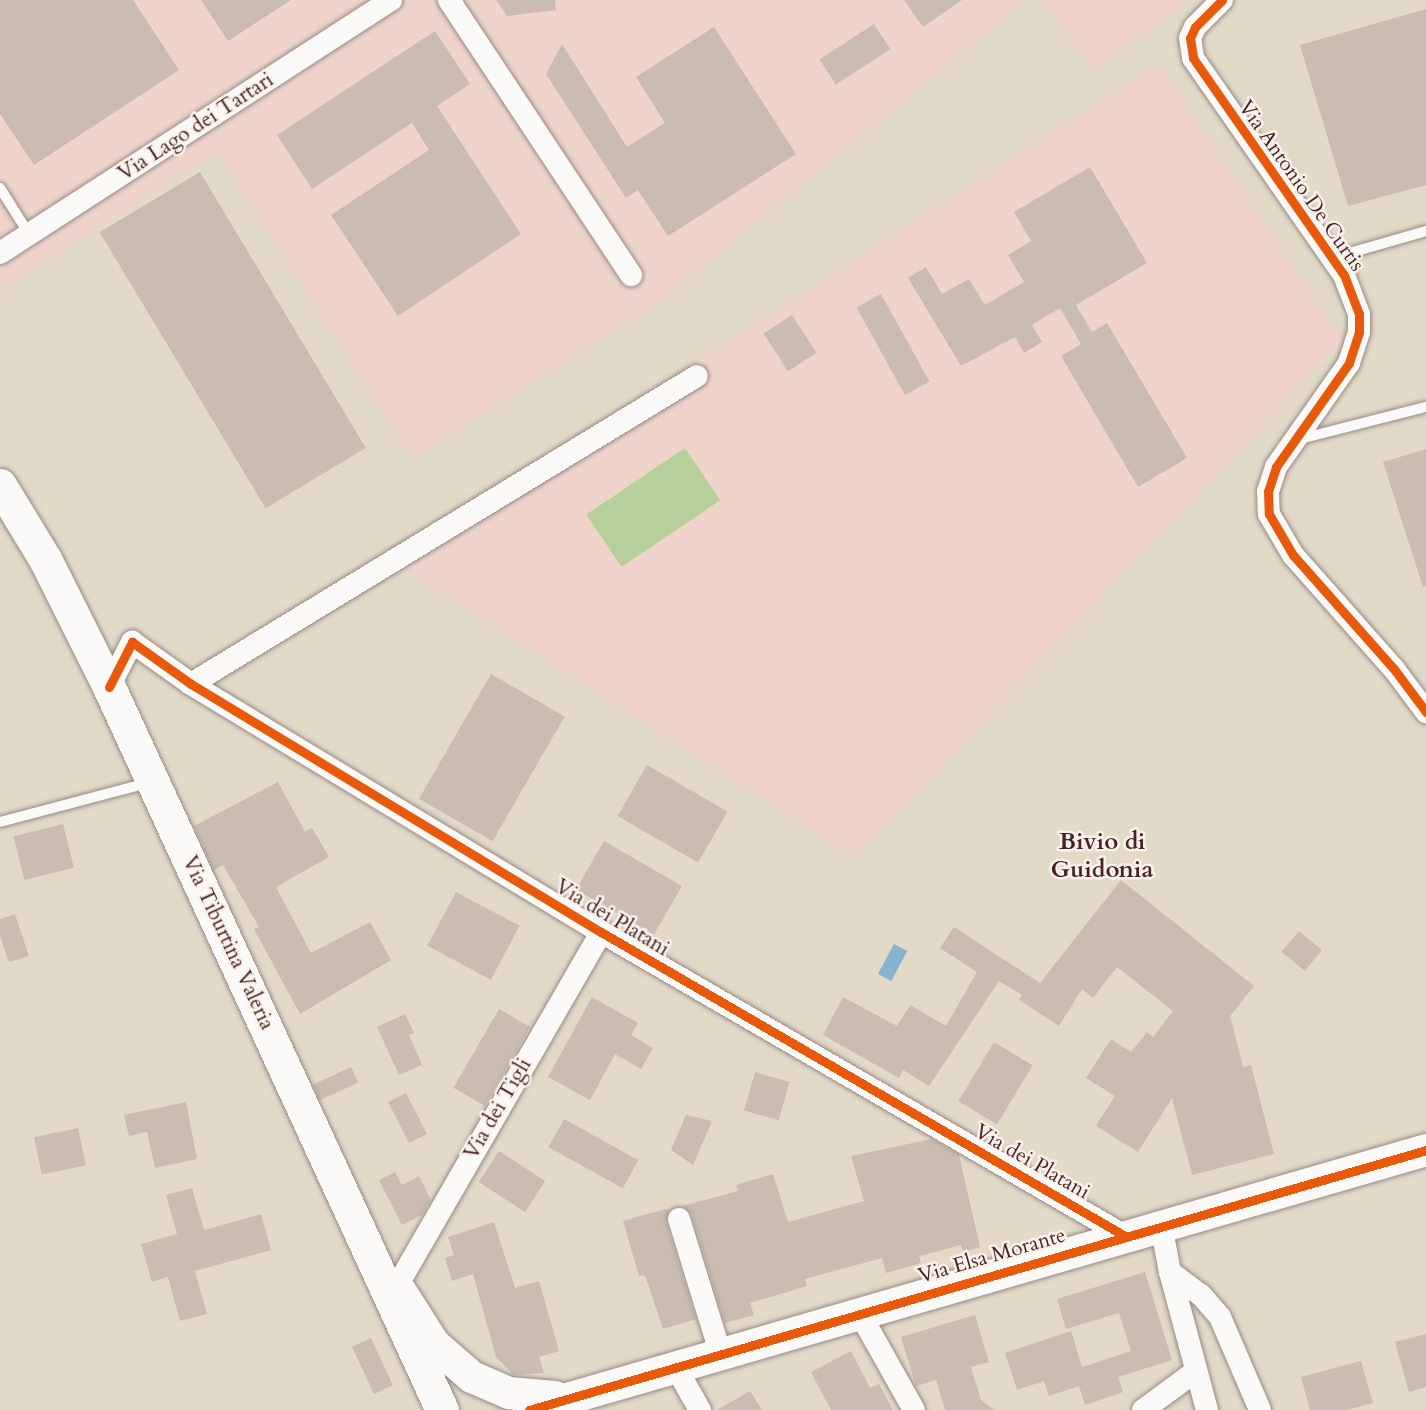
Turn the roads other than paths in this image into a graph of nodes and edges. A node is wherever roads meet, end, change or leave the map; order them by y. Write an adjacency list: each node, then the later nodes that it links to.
1 (392, 0): 6 (street, Via Lago dei Tartari)
2 (449, 0): 9 (street)
3 (1222, 0): 8 (street, Via Antonio De Curtis)
4 (0, 188): 6 (lane)
5 (1426, 231): 8 (lane)
6 (29, 234): 7 (street, Via Lago dei Tartari)
7 (0, 253)
8 (1331, 258): 12 (street, Via Antonio De Curtis)
9 (631, 275)
10 (697, 376): 14 (street)
11 (1426, 407): 12 (lane)
12 (1291, 441): 16 (street, Via Antonio De Curtis)
13 (0, 484): 15 (main road, Via Tiburtina Valeria)
14 (191, 684): 15 (street, Via dei Platani); 19 (street, Via dei Platani)
15 (109, 687): 17 (main road, Via Tiburtina Valeria)
16 (1426, 712)
17 (153, 782): 18 (lane); 25 (main road, Via Tiburtina Valeria)
18 (0, 822)
19 (600, 932): 23 (street, Via dei Platani); 25 (street, Via dei Tigli)
20 (1426, 1150): 22 (street, Via Elsa Morante)
21 (680, 1219): 27 (street)
22 (1161, 1225): 23 (street, Via Elsa Morante); 24 (street)
23 (1125, 1236): 26 (street, Via Elsa Morante)
24 (1170, 1272): 29 (street); 37 (street)
25 (387, 1274): 30 (street, Via Elsa Morante); 31 (main road, Via Tiburtina Valeria)
26 (859, 1312): 27 (street, Via Elsa Morante); 34 (street)
27 (720, 1352): 28 (street, Via Elsa Morante)
28 (675, 1366): 30 (street, Via Elsa Morante); 33 (street)
29 (1196, 1371): 35 (street); 36 (street)
30 (561, 1404): 32 (street, Via Elsa Morante)
31 (442, 1410)
32 (529, 1410)
33 (700, 1410)
34 (914, 1410)
35 (1143, 1410)
36 (1208, 1410)
37 (1260, 1410)

